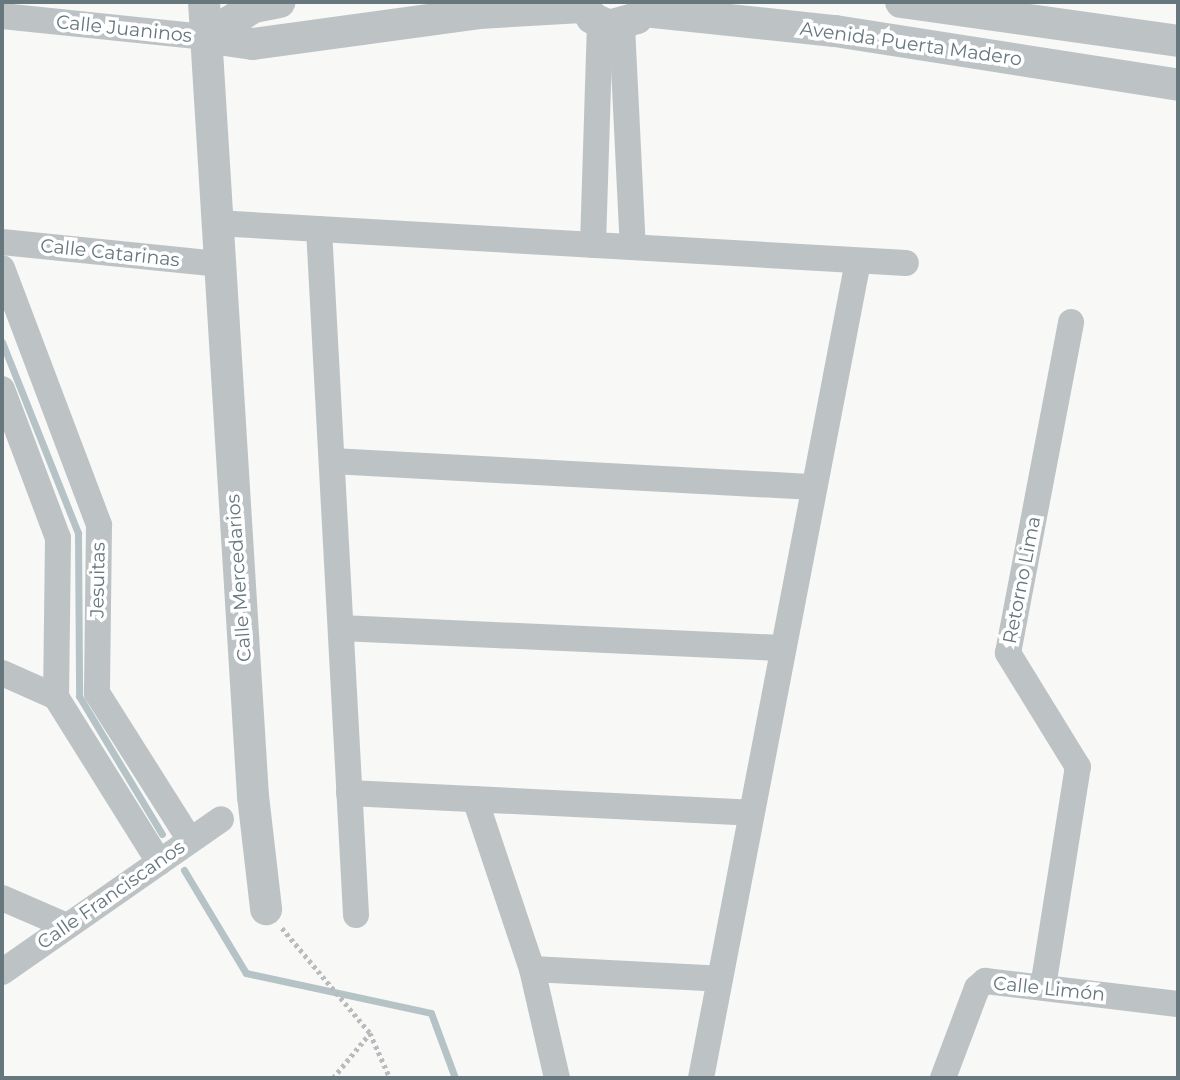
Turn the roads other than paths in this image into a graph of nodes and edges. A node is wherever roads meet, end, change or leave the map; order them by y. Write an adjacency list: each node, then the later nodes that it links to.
1 (204, 2): 6 (street, Calle Mercedarios)
2 (280, 2): 6 (street)
3 (901, 2): 7 (street, Avenida Puerta Madero)
4 (613, 12): 6 (street, Avenida Puerta Madero); 8 (street, Avenida Puerta Madero); 12 (street); 13 (street)
5 (2, 16): 6 (street, Calle Juaninos)
6 (204, 37): 9 (street, Calle Mercedarios)
7 (1178, 41)
8 (1178, 85)
9 (216, 223): 10 (street); 16 (street, Calle Mercedarios)
10 (319, 229): 12 (street); 21 (street)
11 (2, 242): 16 (street, Calle Catarinas)
12 (593, 245): 13 (street)
13 (633, 247): 14 (street)
14 (858, 261): 15 (street); 22 (street)
15 (906, 263)
16 (218, 264): 34 (street, Calle Mercedarios)
17 (2, 268): 31 (street, Jesuitas)
18 (1071, 322): 40 (street, Retorno Lima)
19 (2, 389): 20 (street)
20 (13, 448): 26 (street)
21 (332, 461): 22 (street); 23 (street)
22 (814, 487): 24 (street)
23 (341, 628): 24 (street); 27 (street)
24 (783, 648): 29 (street)
25 (2, 673): 26 (street)
26 (56, 696): 32 (street)
27 (349, 793): 28 (street); 35 (street)
28 (475, 799): 29 (street); 37 (street)
29 (752, 813): 39 (street)
30 (221, 819): 31 (street, Calle Franciscanos)
31 (190, 840): 32 (street, Calle Franciscanos)
32 (159, 862): 36 (street, Calle Franciscanos)
33 (2, 898): 36 (street)
34 (266, 909)
35 (356, 915)
36 (67, 926): 38 (street, Calle Franciscanos)
37 (532, 969): 39 (street); 42 (street)
38 (2, 972)
39 (720, 979): 43 (street)
40 (1043, 987): 41 (street, Calle Limón); 44 (street, Calle Limón)
41 (1178, 1004)
42 (557, 1078)
43 (701, 1078)
44 (943, 1078)

